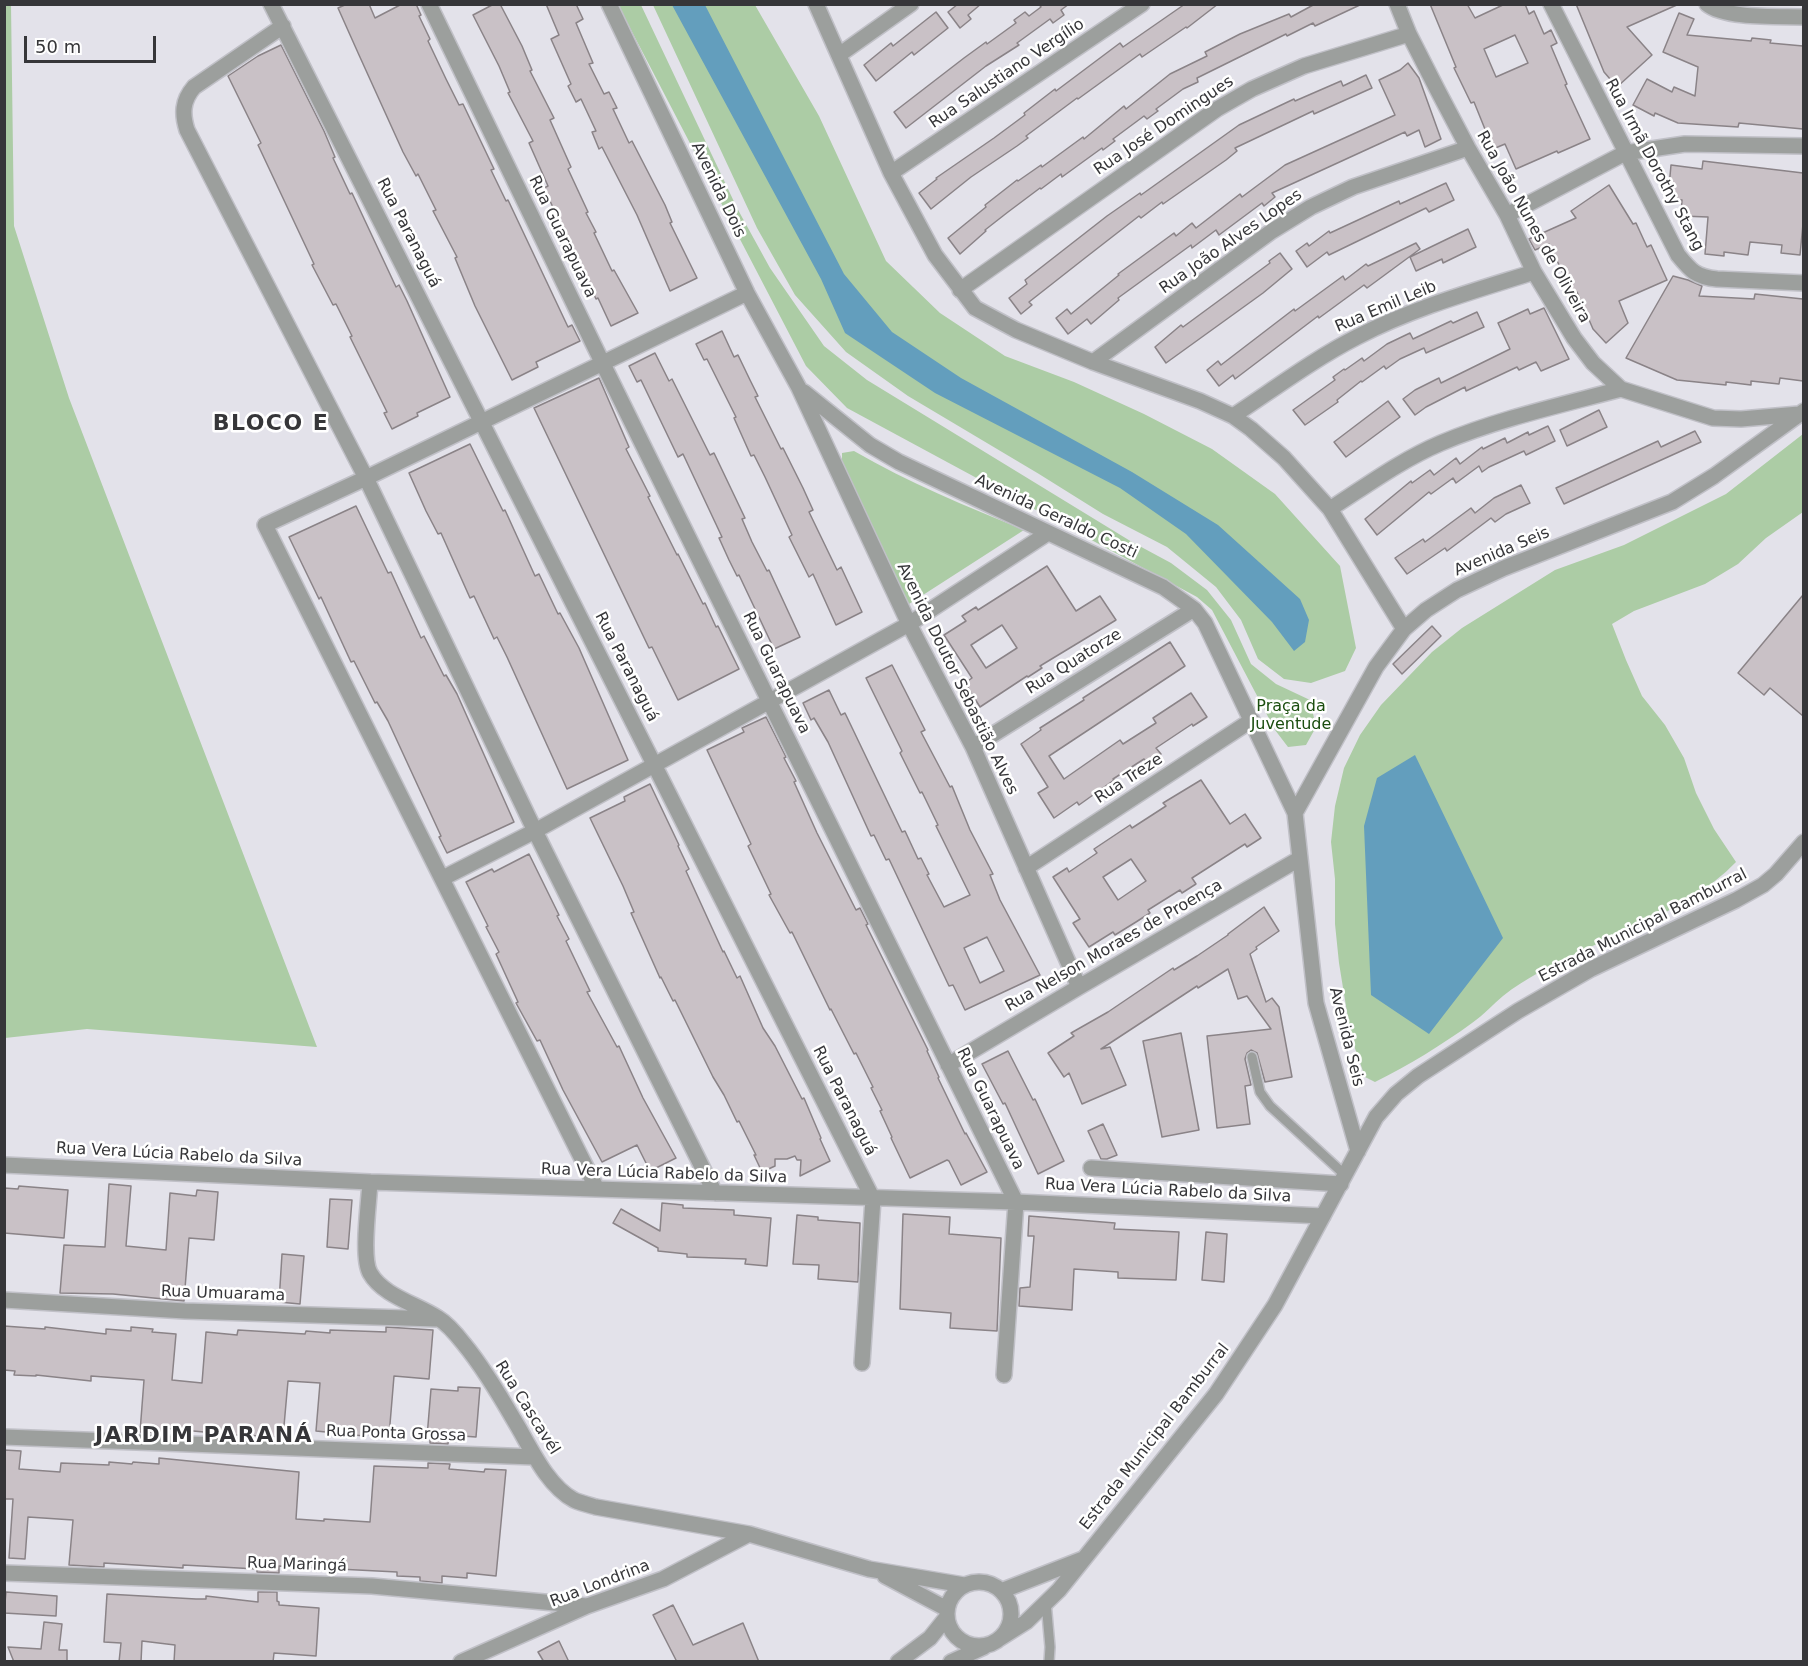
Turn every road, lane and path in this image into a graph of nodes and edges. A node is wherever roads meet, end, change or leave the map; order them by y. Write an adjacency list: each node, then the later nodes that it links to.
1 (271, 4): 12 (street, Rua Paranaguá)
2 (429, 4): 24 (street, Rua Guarapuava)
3 (609, 4): 23 (street, Avenida Dois)
4 (816, 4): 14 (street)
5 (911, 4): 14 (street)
6 (1143, 4): 18 (street, Rua Salustiano Vergílio)
7 (1397, 4): 13 (street, Rua João Nunes de Oliveira)
8 (1551, 4): 17 (street, Rua Irmã Dorothy Stang)
9 (1707, 4): 10 (street)
10 (1753, 9): 11 (street)
11 (1803, 17)
12 (283, 26): 30 (street, Rua Paranaguá); 31 (street)
13 (1410, 34): 16 (street, Rua João Nunes de Oliveira); 22 (street, Rua José Domingues)
14 (839, 55): 18 (street)
15 (1803, 146): 17 (street)
16 (1468, 148): 19 (street, Rua João Nunes de Oliveira); 25 (street, Rua João Alves Lopes)
17 (1625, 153): 19 (street); 21 (street, Rua Irmã Dorothy Stang)
18 (891, 173): 22 (street)
19 (1507, 215): 20 (street, Rua João Nunes de Oliveira)
20 (1534, 272): 27 (street, Rua João Nunes de Oliveira); 29 (street, Rua Emil Leib)
21 (1803, 283)
22 (960, 290): 25 (street)
23 (747, 293): 24 (street); 26 (street, Avenida Dois)
24 (602, 362): 30 (street); 37 (street, Rua Guarapuava)
25 (1093, 362): 29 (street)
26 (799, 388): 33 (street, Avenida Geraldo Costi); 35 (street, Avenida Doutor Sebastião Alves)
27 (1621, 389): 28 (street, Rua João Nunes de Oliveira); 32 (street)
28 (1802, 412): 36 (street, Avenida Seis)
29 (1233, 416): 32 (street)
30 (482, 421): 31 (street); 40 (street, Rua Paranaguá)
31 (366, 478): 42 (street); 46 (street)
32 (1330, 509): 36 (street)
33 (1048, 533): 34 (street, Avenida Geraldo Costi); 35 (street)
34 (1194, 609): 38 (street, Avenida Geraldo Costi); 39 (street, Rua Quatorze)
35 (909, 624): 37 (street); 39 (street, Avenida Doutor Sebastião Alves)
36 (1404, 629): 41 (street, Avenida Seis)
37 (770, 702): 40 (street); 49 (street, Rua Guarapuava)
38 (1252, 720): 41 (street, Avenida Geraldo Costi); 45 (street, Rua Treze)
39 (973, 747): 45 (street, Avenida Doutor Sebastião Alves)
40 (655, 765): 42 (street); 57 (street, Rua Paranaguá)
41 (1295, 813): 44 (street, Avenida Seis)
42 (535, 831): 46 (street); 56 (street)
43 (1803, 842): 50 (street, Estrada Municipal Bamburral)
44 (1299, 859): 47 (street, Rua Nelson Moraes de Proença); 50 (street, Avenida Seis)
45 (1026, 868): 47 (street, Avenida Doutor Sebastião Alves)
46 (443, 878): 55 (street)
47 (1079, 987): 49 (street, Rua Nelson Moraes de Proença)
48 (1252, 1057): 53 (lane)
49 (948, 1065): 58 (street, Rua Guarapuava)
50 (1358, 1151): 53 (street, Estrada Municipal Bamburral)
51 (4, 1165): 54 (street, Rua Vera Lúcia Rabelo da Silva)
52 (1091, 1168): 53 (street)
53 (1343, 1179): 59 (street, Estrada Municipal Bamburral)
54 (370, 1182): 55 (street, Rua Vera Lúcia Rabelo da Silva); 61 (street, Rua Cascavél)
55 (597, 1189): 56 (street, Rua Vera Lúcia Rabelo da Silva)
56 (715, 1193): 57 (street, Rua Vera Lúcia Rabelo da Silva)
57 (873, 1198): 58 (street, Rua Vera Lúcia Rabelo da Silva); 62 (street)
58 (1016, 1202): 59 (street, Rua Vera Lúcia Rabelo da Silva); 63 (street)
59 (1323, 1216): 67 (street, Estrada Municipal Bamburral)
60 (4, 1300): 61 (street, Rua Umuarama)
61 (440, 1319): 65 (street, Rua Cascavél)
62 (862, 1363)
63 (1004, 1375)
64 (4, 1437): 65 (street, Rua Ponta Grossa)
65 (534, 1457): 66 (street, Rua Cascavél)
66 (749, 1534): 68 (street, Rua Cascavél); 73 (street, Rua Londrina)
67 (1083, 1559): 71 (street); 72 (street, Estrada Municipal Bamburral)
68 (869, 1569): 70 (street, Rua Cascavél); 74 (street, Rua Cascavél)
69 (4, 1573): 73 (street, Rua Maringá)
70 (964, 1585): 71 (street); 74 (street)
71 (1001, 1591): 75 (street)
72 (1046, 1602): 75 (street, Estrada Municipal Bamburral); 79 (lane)
73 (586, 1606): 76 (street, Rua Londrina)
74 (946, 1614): 75 (street); 77 (street)
75 (995, 1642): 78 (street, Estrada Municipal Bamburral)
76 (461, 1662)
77 (898, 1662)
78 (951, 1662)
79 (1048, 1662)

